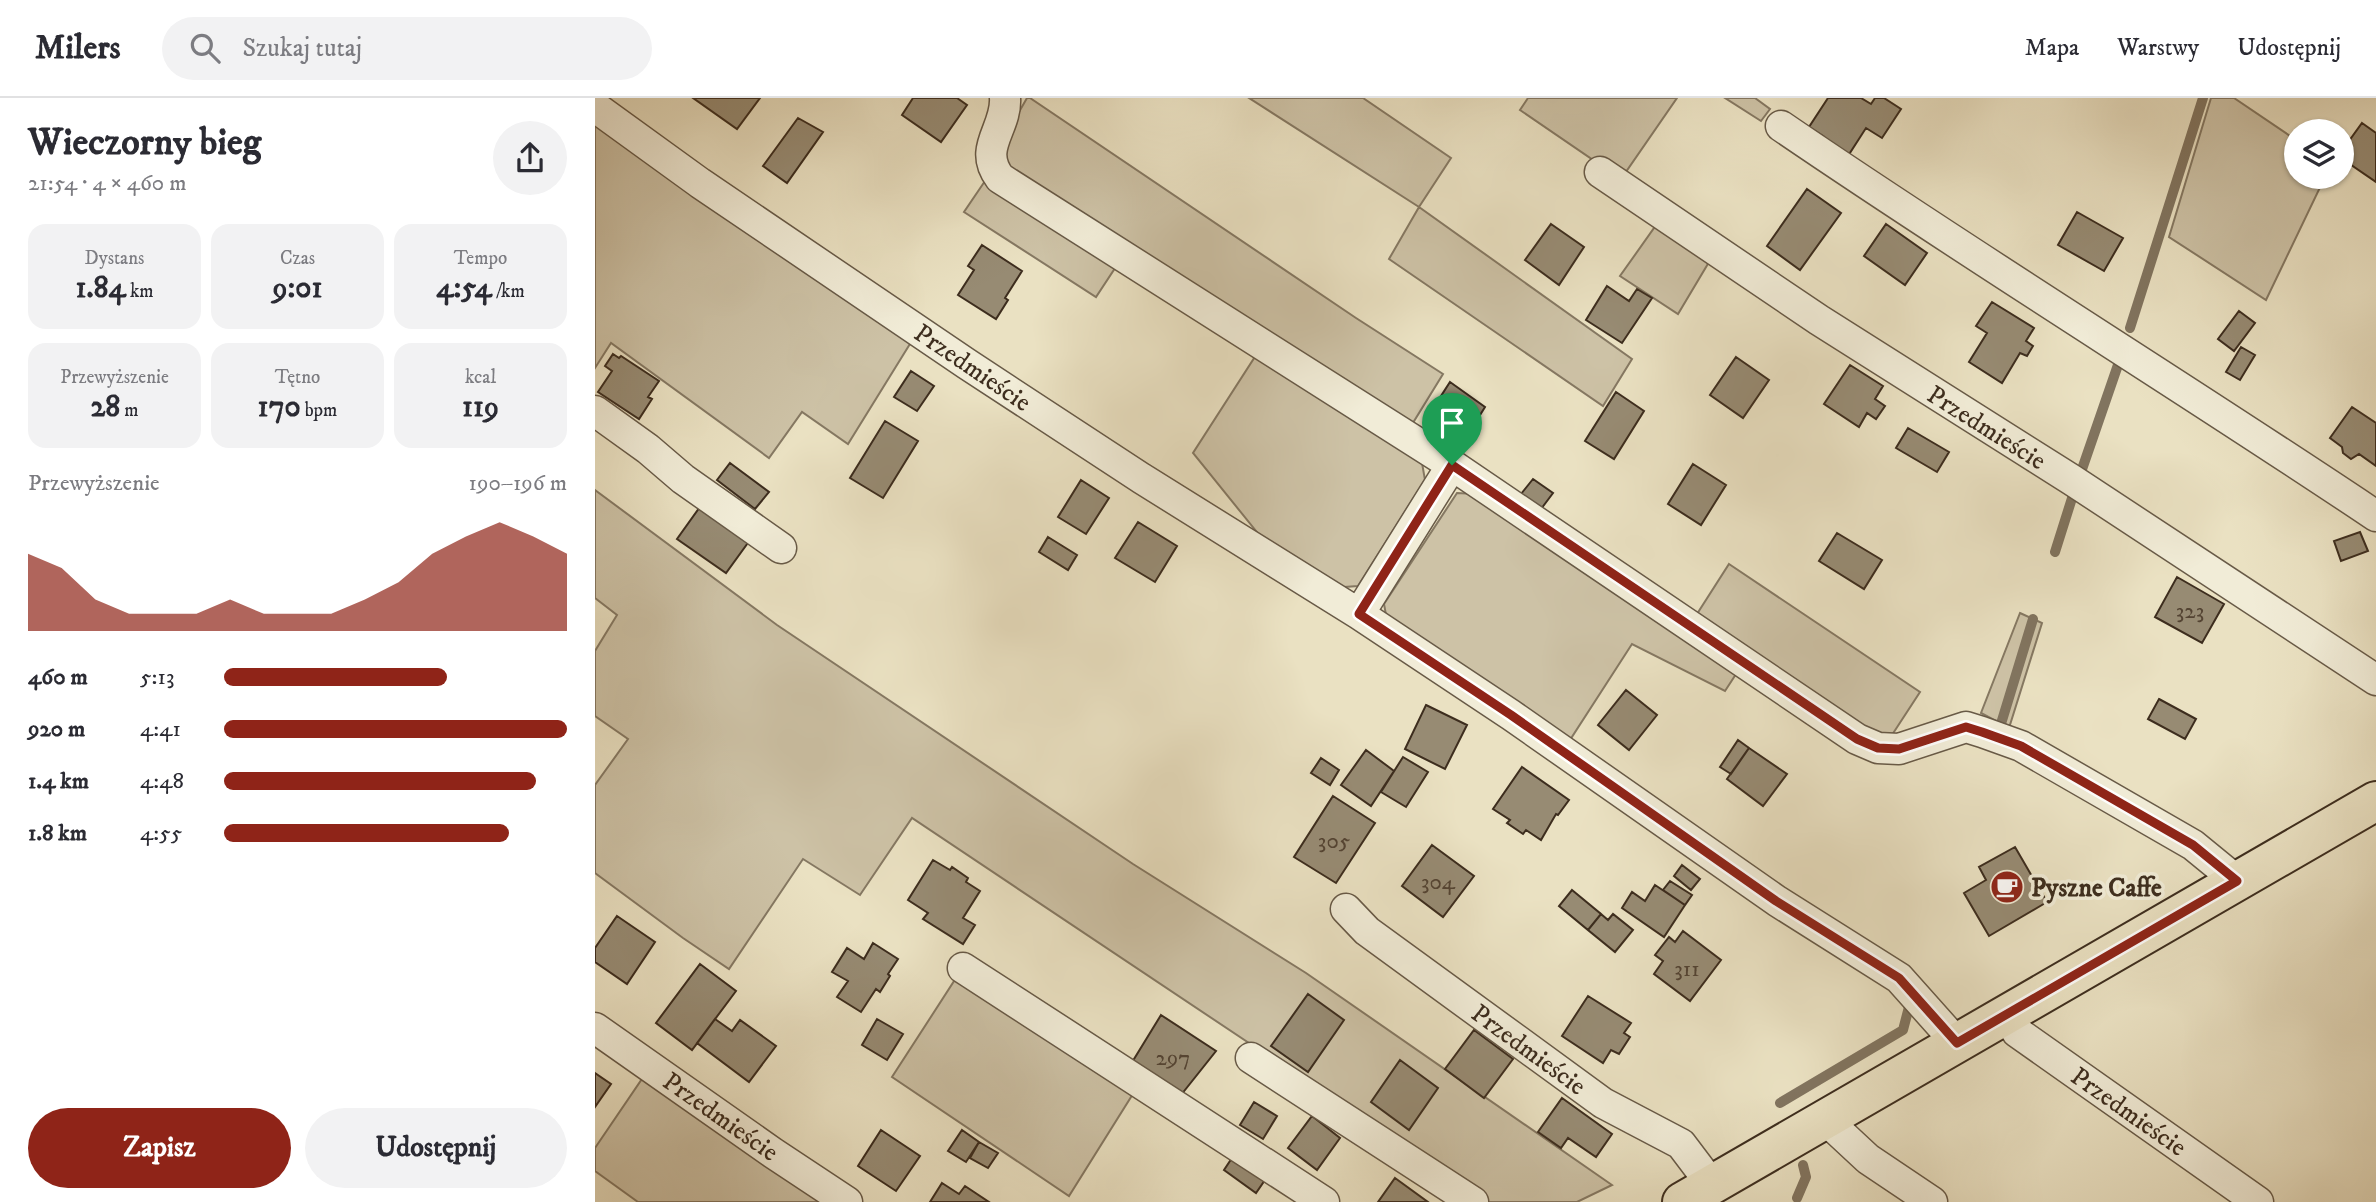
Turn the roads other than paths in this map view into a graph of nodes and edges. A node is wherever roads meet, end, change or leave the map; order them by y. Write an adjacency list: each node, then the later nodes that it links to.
1 (1005, 98): 6 (street)
2 (595, 107): 9 (street, Przedmieście)
3 (1781, 126): 7 (street)
4 (1600, 172): 10 (street, Przedmieście)
5 (595, 411): 8 (street)
6 (1452, 465): 9 (street); 12 (street)
7 (2376, 516)
8 (781, 548)
9 (1359, 614): 17 (street, Przedmieście)
10 (2376, 680)
11 (2376, 801): 12 (main road)
12 (2237, 881): 15 (main road)
13 (1346, 909): 20 (street, Przedmieście)
14 (963, 968): 22 (street)
15 (2008, 1014): 17 (main road); 25 (street, Przedmieście)
16 (595, 1028): 21 (street, Przedmieście)
17 (1957, 1043): 19 (main road)
18 (1251, 1058): 23 (street)
19 (1825, 1119): 20 (main road); 24 (street)
20 (1697, 1194)
21 (847, 1202)
22 (1324, 1202)
23 (1473, 1202)
24 (1932, 1202)
25 (2258, 1202)

